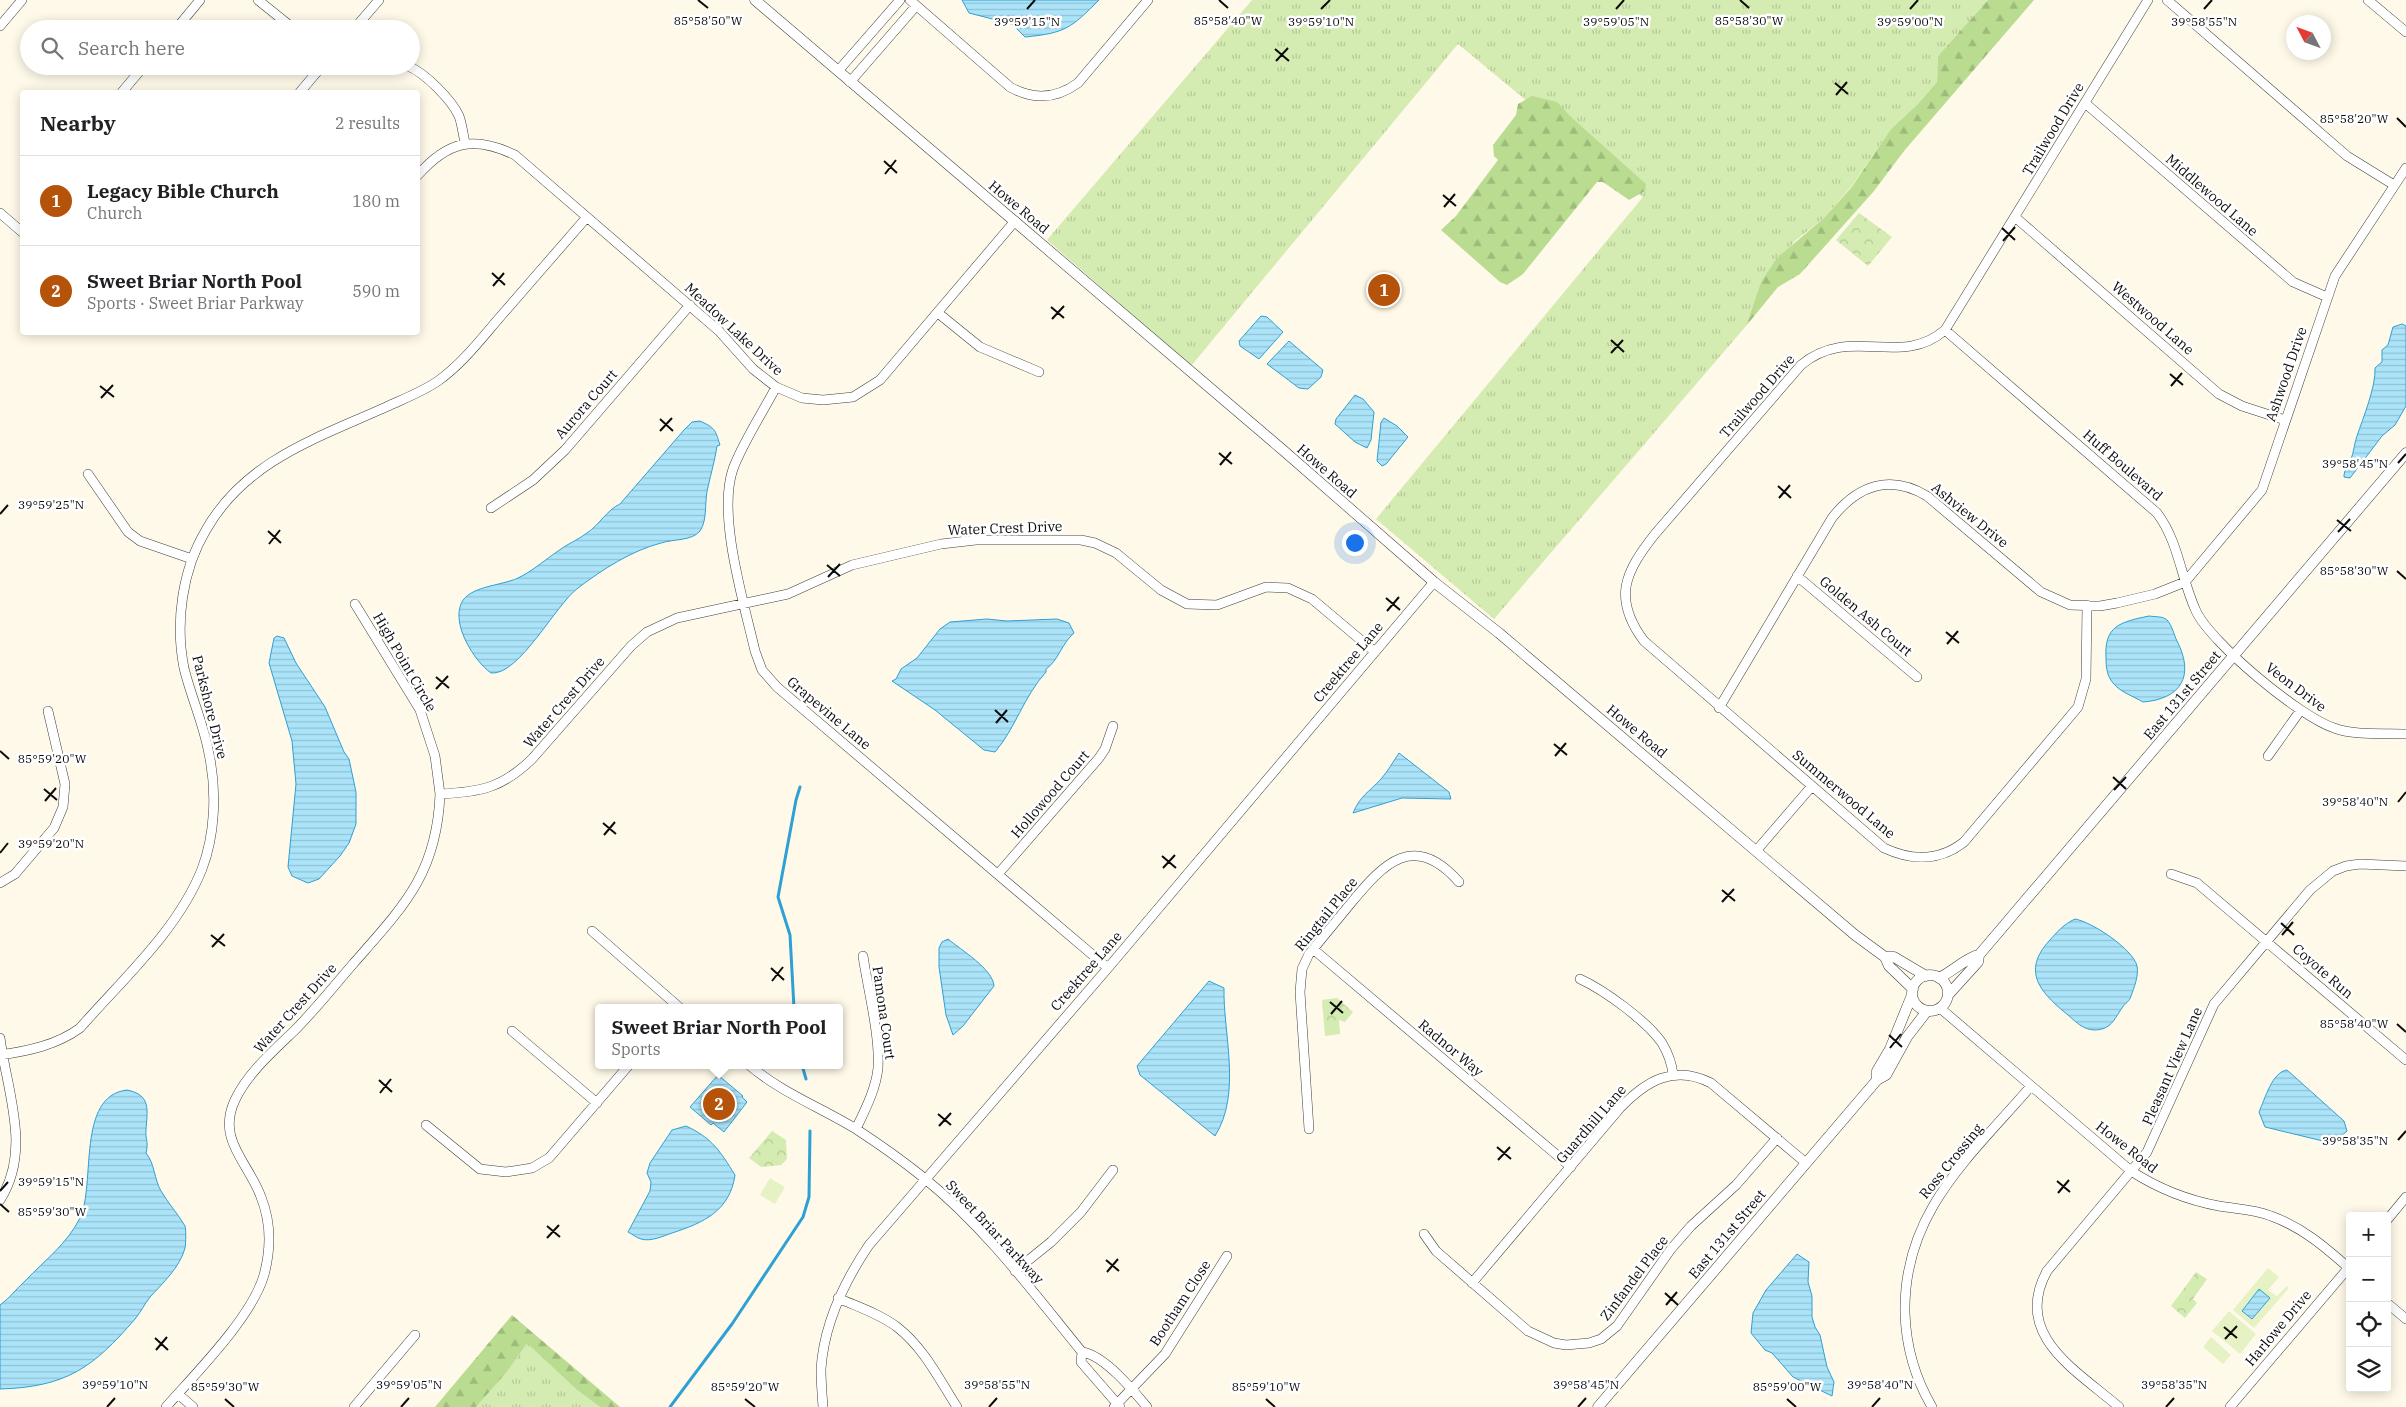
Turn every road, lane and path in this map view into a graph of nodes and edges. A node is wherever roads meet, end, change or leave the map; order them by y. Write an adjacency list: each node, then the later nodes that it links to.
1 (22, 0): 15 (street)
2 (200, 0): 12 (street)
3 (258, 0): 13 (street)
4 (379, 0): 14 (street)
5 (756, 0): 18 (street, Howe Road)
6 (900, 0): 18 (street)
7 (1148, 0): 11 (street)
8 (2148, 0): 24 (street, Trailwood Drive)
9 (2167, 0): 28 (street)
10 (2368, 0): 16 (street)
11 (912, 2): 21 (street)
12 (183, 20)
13 (283, 20)
14 (362, 20)
15 (0, 26)
16 (2406, 32)
17 (420, 72): 25 (street)
18 (838, 72): 21 (street, Howe Road)
19 (136, 75): 22 (street)
20 (314, 75): 23 (street)
21 (850, 82): 32 (street, Howe Road)
22 (124, 90)
23 (302, 90)
24 (2085, 103): 31 (street, Trailwood Drive); 34 (street, Middlewood Lane)
25 (465, 143): 27 (street, Meadow Lake Drive); 30 (street, Meadow Lake Drive)
26 (2406, 168): 28 (street, Ashwood Drive)
27 (420, 173)
28 (2394, 185): 34 (street, Ashwood Drive)
29 (0, 213): 33 (street)
30 (587, 217): 35 (street, Meadow Lake Drive); 44 (street, Parkshore Drive)
31 (2015, 217): 37 (street, Trailwood Drive); 40 (street, Westwood Lane)
32 (1015, 221): 36 (street, Meadow Lake Drive); 46 (street, Howe Road)
33 (20, 230)
34 (2327, 297): 40 (street, Ashwood Drive)
35 (690, 305): 39 (street, Meadow Lake Drive); 43 (street, Aurora Court)
36 (938, 313): 38 (street); 39 (street, Meadow Lake Drive)
37 (1945, 330): 47 (street, Huff Boulevard); 48 (street, Trailwood Drive)
38 (1039, 372)
39 (776, 387): 50 (street, Grapevine Lane)
40 (2285, 420): 47 (street, Ashwood Drive)
41 (2406, 454): 53 (street, East 131st Street)
42 (88, 474): 44 (street)
43 (491, 508)
44 (192, 559): 86 (street, Parkshore Drive)
45 (1797, 576): 51 (street, Ashview Drive); 54 (street, Golden Ash Court); 55 (street, Ashview Drive)
46 (1434, 582): 52 (street, Creektree Lane); 63 (street, Howe Road)
47 (2185, 582): 51 (street, Ashview Drive); 53 (street, Huff Boulevard)
48 (1625, 588): 55 (street, Summerwood Lane)
49 (355, 604): 62 (street, High Point Circle)
50 (745, 604): 52 (street, Water Crest Drive); 62 (street, Water Crest Drive); 65 (street, Grapevine Lane)
51 (2087, 606): 61 (street, Summerwood Lane)
52 (1375, 652): 75 (street, Creektree Lane)
53 (2234, 655): 56 (street, Veon Drive); 72 (street, East 131st Street)
54 (1917, 677)
55 (1719, 708): 61 (street, Summerwood Lane)
56 (2300, 710): 59 (street, Veon Drive); 60 (street)
57 (48, 711): 68 (street)
58 (1113, 726): 65 (street, Hollowood Court)
59 (2406, 734)
60 (2268, 756)
61 (1812, 786): 63 (street)
62 (440, 794): 118 (street, Water Crest Drive)
63 (1756, 851): 74 (street, Howe Road)
64 (2406, 866): 70 (street, Pleasant View Lane)
65 (998, 874): 75 (street, Grapevine Lane)
66 (2171, 874): 70 (street, Coyote Run)
67 (1459, 882): 71 (street, Ringtail Place)
68 (0, 883)
69 (592, 931): 81 (street)
70 (2267, 941): 87 (street, Coyote Run); 101 (street, Pleasant View Lane)
71 (1313, 949): 96 (street, Ringtail Place); 99 (street, Radnor Way)
72 (1979, 955): 77 (street, East 131st Street); 80 (street, East 131st Street)
73 (862, 956): 95 (street, Pamona Court)
74 (1885, 957): 76 (street, Howe Road); 79 (street, Howe Road)
75 (1108, 968): 102 (street, Creektree Lane)
76 (1926, 976): 77 (street); 79 (street)
77 (1939, 978): 80 (street)
78 (1580, 979): 90 (street)
79 (1912, 992): 83 (street); 91 (street, East 131st Street)
80 (1948, 995): 82 (street)
81 (675, 1004)
82 (1940, 1008): 83 (street); 92 (street, Howe Road)
83 (1928, 1011): 91 (street, East 131st Street)
84 (512, 1031): 93 (street)
85 (0, 1038): 86 (street)
86 (1, 1055): 104 (street)
87 (2406, 1060)
88 (626, 1069): 93 (street)
89 (754, 1069): 95 (street, Sweet Briar Parkway)
90 (1673, 1075): 97 (street, Guardhill Lane); 99 (street, Guardhill Lane)
91 (1877, 1080): 98 (street, East 131st Street)
92 (2031, 1086): 101 (street, Howe Road); 127 (street, Ross Crossing)
93 (596, 1103): 94 (street)
94 (426, 1125)
95 (856, 1129): 102 (street, Sweet Briar Parkway)
96 (1309, 1129)
97 (1777, 1138): 98 (street, Guardhill Lane); 111 (street, Zinfandel Place)
98 (1806, 1163): 126 (street, East 131st Street)
99 (1571, 1167): 111 (street, Guardhill Lane)
100 (1113, 1170): 109 (street)
101 (2131, 1171): 108 (street, Howe Road); 128 (street, Pleasant View Lane)
102 (924, 1179): 109 (street, Sweet Briar Parkway); 112 (street, Creektree Lane)
103 (2406, 1197): 105 (street)
104 (0, 1200)
105 (2391, 1215)
106 (1424, 1234): 111 (street, Zinfandel Place)
107 (1227, 1256): 117 (street, Bootham Close)
108 (2346, 1265)
109 (1015, 1271): 116 (street, Sweet Briar Parkway)
110 (2346, 1271): 129 (street, Harlowe Drive)
111 (1472, 1283)
112 (838, 1298): 123 (street, Creektree Lane); 124 (street)
113 (2391, 1306): 114 (street)
114 (2406, 1319)
115 (415, 1335): 122 (street)
116 (1082, 1352): 117 (street, Sweet Briar Parkway); 119 (street, Sweet Briar Parkway)
117 (1131, 1388): 119 (street, Bootham Close); 125 (street, Sweet Briar Parkway)
118 (178, 1394): 120 (street, Water Crest Drive); 121 (street)
119 (1117, 1406)
120 (166, 1407)
121 (193, 1407)
122 (354, 1407)
123 (823, 1407)
124 (956, 1407)
125 (1147, 1407)
126 (1598, 1407)
127 (1932, 1407)
128 (2119, 1407)
129 (2230, 1407)

